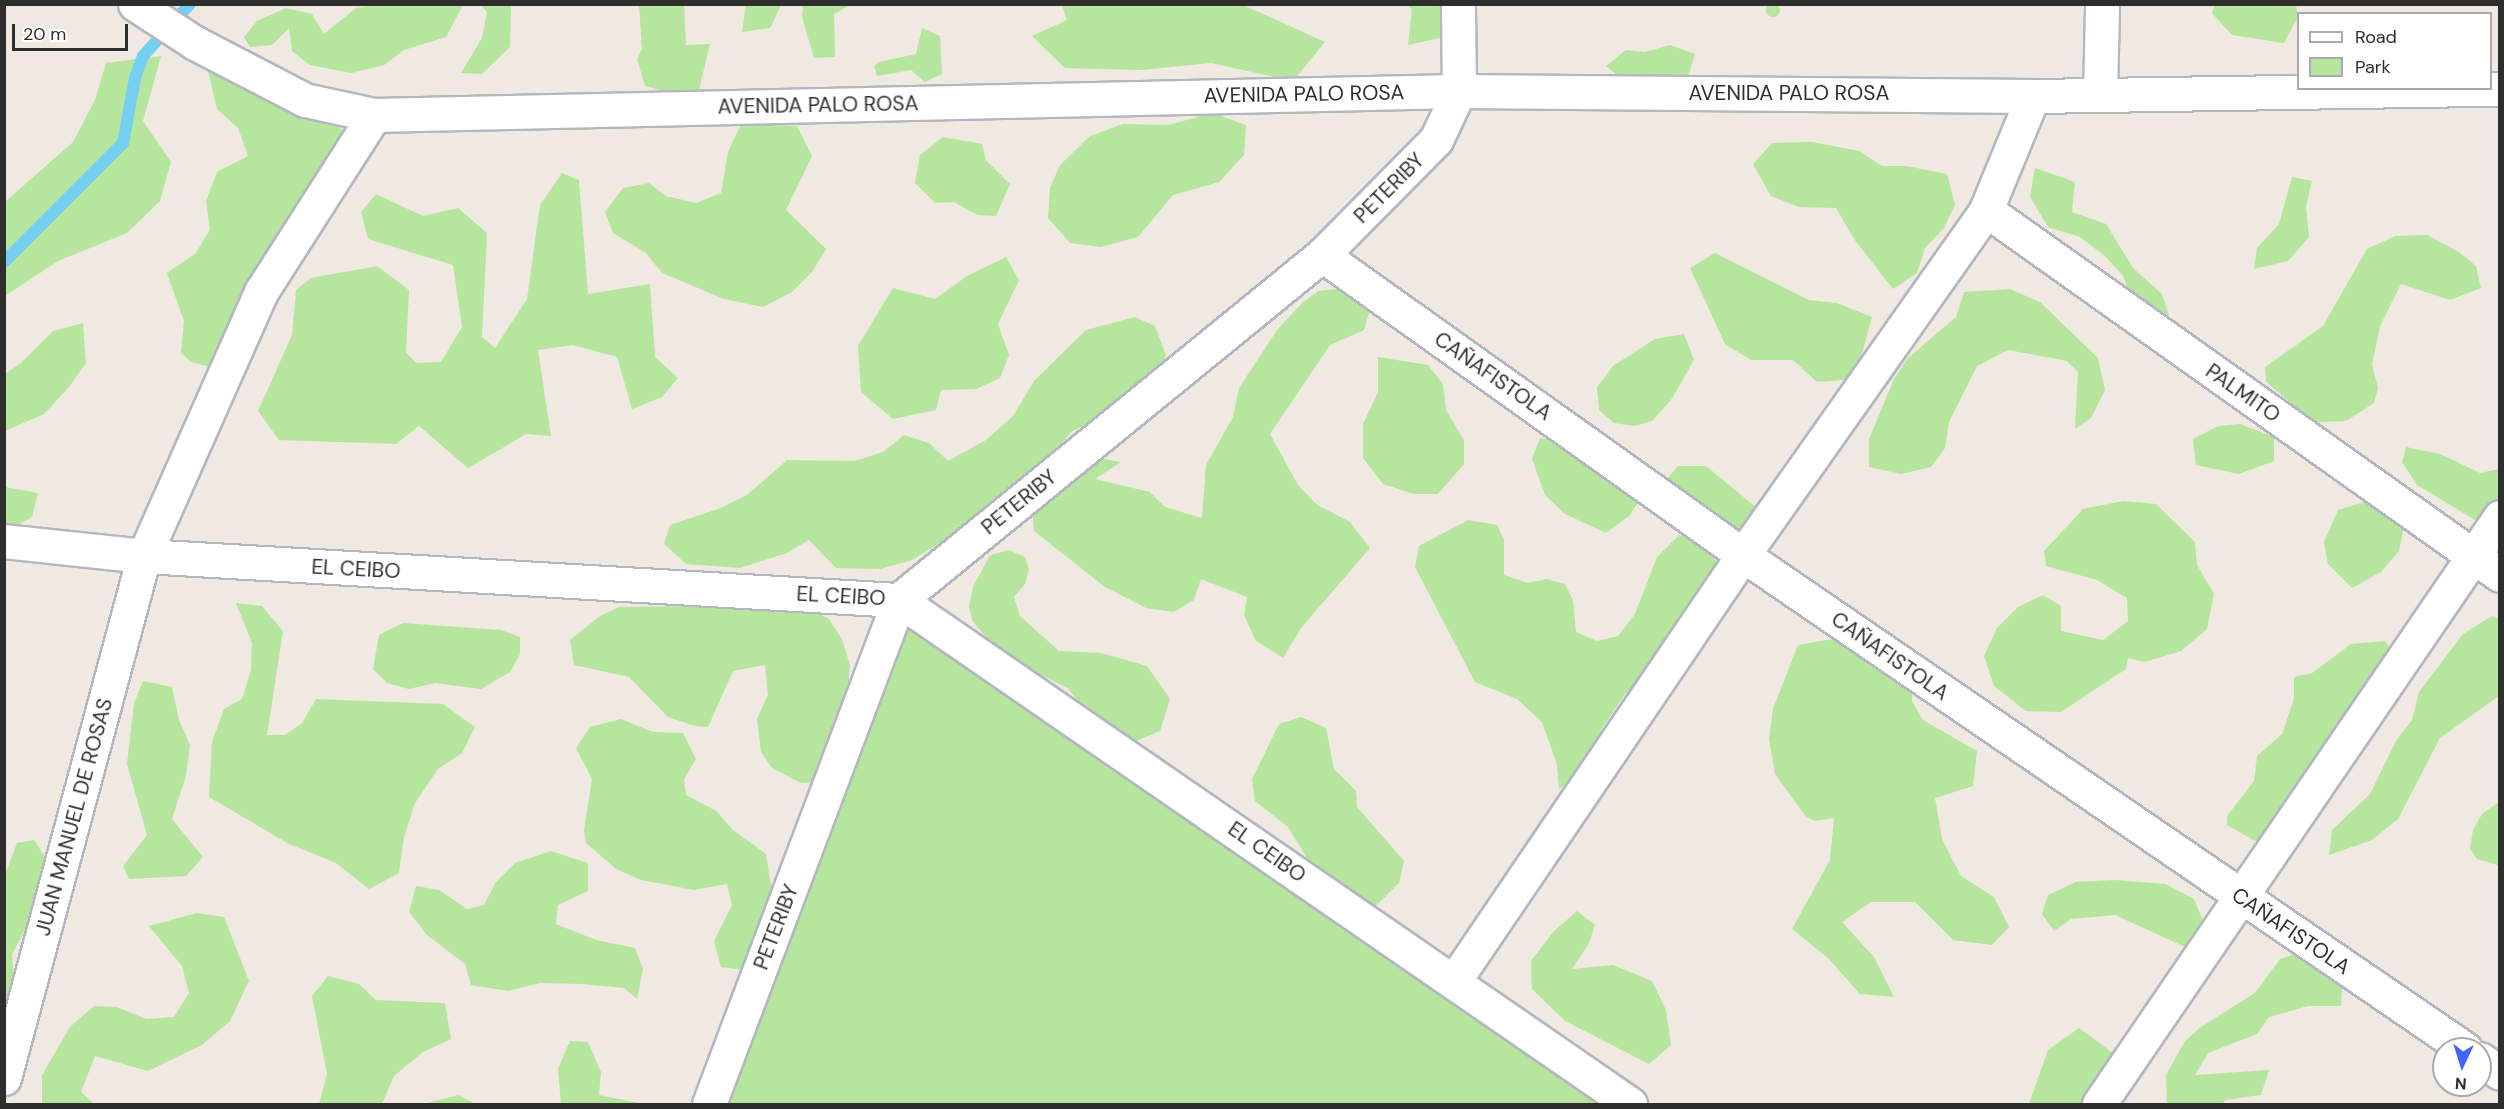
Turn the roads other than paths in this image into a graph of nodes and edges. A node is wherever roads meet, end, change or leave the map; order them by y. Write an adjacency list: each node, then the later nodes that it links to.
1 (1458, 4): 5 (street, PETERIBY)
2 (2102, 4): 6 (street)
3 (141, 8): 8 (street, AVENIDA PALO ROSA)
4 (2432, 90): 6 (street, AVENIDA PALO ROSA)
5 (1459, 91): 7 (street, AVENIDA PALO ROSA); 8 (street, AVENIDA PALO ROSA); 10 (street, PETERIBY)
6 (2100, 95): 7 (street, AVENIDA PALO ROSA)
7 (2033, 96): 9 (street)
8 (375, 116): 14 (street, JUAN MANUEL DE ROSAS)
9 (1986, 210): 13 (street); 15 (street, PALMITO)
10 (1322, 255): 13 (street, CAÑAFISTOLA); 17 (street, PETERIBY)
11 (2499, 517): 15 (street)
12 (4, 541): 14 (street, EL CEIBO)
13 (1743, 555): 18 (street, CAÑAFISTOLA); 19 (street)
14 (144, 556): 17 (street, EL CEIBO); 21 (street, JUAN MANUEL DE ROSAS)
15 (2473, 557): 16 (street, PALMITO); 18 (street)
16 (2499, 575)
17 (899, 600): 19 (street, EL CEIBO); 22 (street, PETERIBY)
18 (2240, 897): 20 (street, CAÑAFISTOLA); 24 (street)
19 (1454, 981): 23 (street, EL CEIBO)
20 (2447, 1037)
21 (4, 1078)
22 (709, 1104)
23 (1630, 1104)
24 (2099, 1104)

